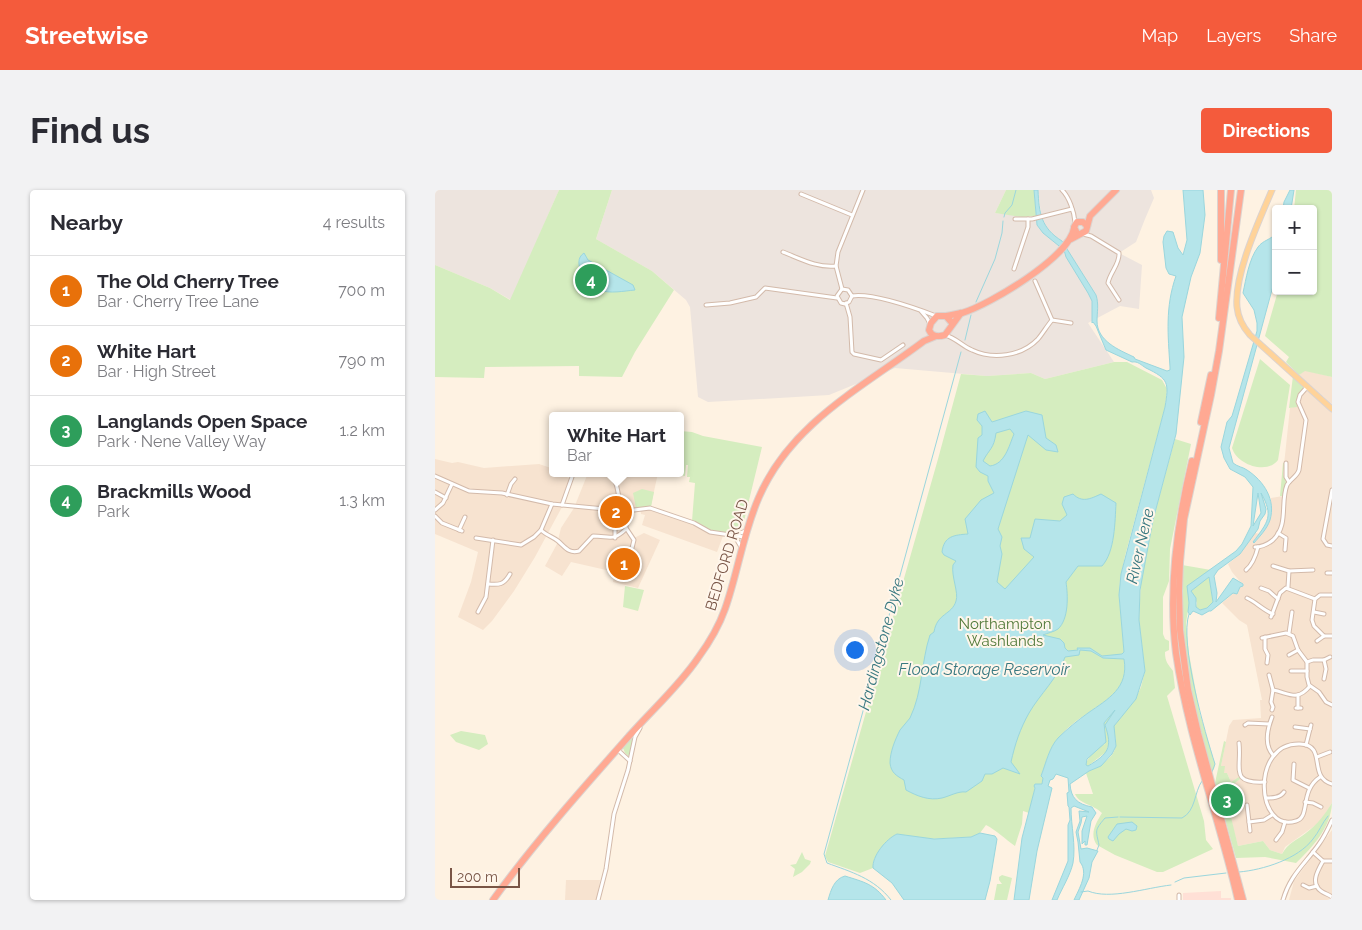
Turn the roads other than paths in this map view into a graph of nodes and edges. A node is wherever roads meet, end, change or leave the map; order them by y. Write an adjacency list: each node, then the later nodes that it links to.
1 (863, 190): 10 (street)
2 (1062, 190): 9 (street)
3 (1115, 190): 14 (highway)
4 (1221, 190): 22 (highway)
5 (1233, 190): 22 (highway); 24 (highway)
6 (1241, 190): 24 (highway)
7 (1272, 190): 43 (main road)
8 (801, 194): 10 (street)
9 (1072, 209): 11 (street); 13 (street)
10 (852, 215): 19 (street)
11 (1074, 215): 14 (street); 14 (street)
12 (1015, 219): 13 (street)
13 (1030, 219): 20 (street)
14 (1081, 225): 15 (highway); 16 (street); 17 (highway)
15 (1082, 234): 16 (street); 17 (highway)
16 (1091, 236): 27 (street)
17 (1068, 241): 31 (highway)
18 (783, 252): 19 (street)
19 (836, 266): 23 (street)
20 (1015, 269)
21 (1035, 281): 34 (street)
22 (1222, 288): 84 (highway)
23 (842, 290): 25 (street); 26 (street)
24 (1226, 295): 84 (highway)
25 (852, 296): 28 (street); 30 (street)
26 (837, 298): 28 (street); 29 (street)
27 (1119, 300)
28 (847, 303): 42 (street)
29 (706, 305)
30 (920, 311): 32 (street); 37 (street)
31 (961, 313): 33 (highway); 36 (highway)
32 (937, 316): 33 (highway); 37 (highway)
33 (946, 316): 36 (highway)
34 (1052, 320): 35 (street); 40 (street)
35 (1071, 323)
36 (952, 326): 38 (highway); 40 (street)
37 (929, 328): 39 (highway); 41 (highway)
38 (945, 335): 39 (highway); 40 (street)
39 (936, 336): 41 (highway, BEDFORD ROAD)
40 (955, 338)
41 (924, 341): 67 (highway, BEDFORD ROAD)
42 (903, 345)
43 (1307, 387): 44 (main road); 50 (street)
44 (1332, 409)
45 (1287, 466): 50 (street)
46 (435, 476): 51 (street)
47 (572, 477): 57 (street)
48 (612, 477): 60 (street)
49 (512, 480): 54 (street)
50 (1289, 482): 66 (street)
51 (452, 484): 54 (street); 55 (street)
52 (1332, 490): 72 (street)
53 (435, 492): 55 (street)
54 (507, 495): 56 (street)
55 (447, 498): 59 (street)
56 (552, 504): 57 (street); 65 (street)
57 (564, 505): 58 (street)
58 (600, 508): 60 (street); 70 (street)
59 (435, 510)
60 (621, 510): 61 (street)
61 (626, 511): 64 (street); 68 (street)
62 (435, 516): 63 (street)
63 (465, 517)
64 (626, 529): 70 (street); 80 (street)
65 (541, 530): 70 (street); 71 (street)
66 (1279, 533): 74 (street); 76 (street)
67 (745, 534): 68 (street); 68 (street); 73 (highway, BEDFORD ROAD)
68 (734, 535): 73 (street)
69 (475, 538): 71 (street)
70 (615, 538)
71 (493, 540): 81 (street)
72 (1332, 546)
73 (742, 547): 114 (highway, BEDFORD ROAD)
74 (1284, 548)
75 (1273, 566): 77 (street)
76 (1246, 570)
77 (1289, 570): 78 (street); 82 (street)
78 (1313, 570)
79 (510, 574): 81 (street)
80 (625, 576)
81 (487, 584): 90 (street)
82 (1288, 587): 86 (street); 87 (street)
83 (1264, 588): 86 (street)
84 (1176, 592): 89 (highway)
85 (1332, 595): 87 (street)
86 (1278, 599): 88 (street)
87 (1315, 599): 91 (street)
88 (1248, 600)
89 (1176, 606): 150 (highway); 151 (highway)
90 (478, 612)
91 (1313, 612): 92 (street); 95 (street)
92 (1324, 614)
93 (1296, 616): 94 (street)
94 (1289, 633): 98 (street); 103 (street)
95 (1324, 636): 96 (street); 97 (street)
96 (1332, 636)
97 (1317, 641)
98 (1298, 650): 99 (street); 102 (street)
99 (1289, 655)
100 (1330, 657): 101 (street)
101 (1324, 660): 102 (street); 107 (street)
102 (1307, 662): 105 (street)
103 (1268, 663)
104 (1291, 671): 105 (street)
105 (1307, 672): 108 (street)
106 (1268, 677): 109 (street)
107 (1324, 679)
108 (1310, 686): 110 (street); 111 (street)
109 (1273, 690): 110 (street); 113 (street)
110 (1298, 695): 112 (street)
111 (1332, 705)
112 (1298, 708)
113 (1271, 710)
114 (650, 713): 121 (highway); 125 (street, BEDFORD ROAD)
115 (1272, 717): 116 (street)
116 (1269, 724): 117 (street); 123 (street)
117 (1245, 725)
118 (1298, 732): 119 (street)
119 (1306, 745): 123 (street); 124 (street)
120 (1240, 746): 128 (street)
121 (617, 749): 125 (street); 148 (highway)
122 (1328, 754): 124 (street)
123 (1273, 755): 128 (street)
124 (1317, 757): 127 (street)
125 (630, 762): 149 (street, BEDFORD ROAD)
126 (1295, 767): 130 (street)
127 (1320, 777): 129 (street); 130 (street)
128 (1265, 782): 132 (street)
129 (1332, 784)
130 (1309, 788): 133 (street)
131 (1283, 795): 132 (street)
132 (1266, 798): 136 (street)
133 (1305, 802): 134 (street); 139 (street)
134 (1319, 804)
135 (1248, 807): 138 (street)
136 (1272, 815): 138 (street); 139 (street)
137 (1332, 820): 142 (street)
138 (1249, 822): 140 (street)
139 (1285, 822): 141 (street)
140 (1250, 831)
141 (1278, 839)
142 (1313, 852): 143 (street); 152 (street)
143 (1323, 861): 144 (street); 146 (street)
144 (1332, 861)
145 (1305, 885): 146 (street)
146 (1317, 886): 147 (street)
147 (1332, 897)
148 (493, 900)
149 (598, 900)
150 (1238, 900)
151 (1243, 900)
152 (1283, 900)

